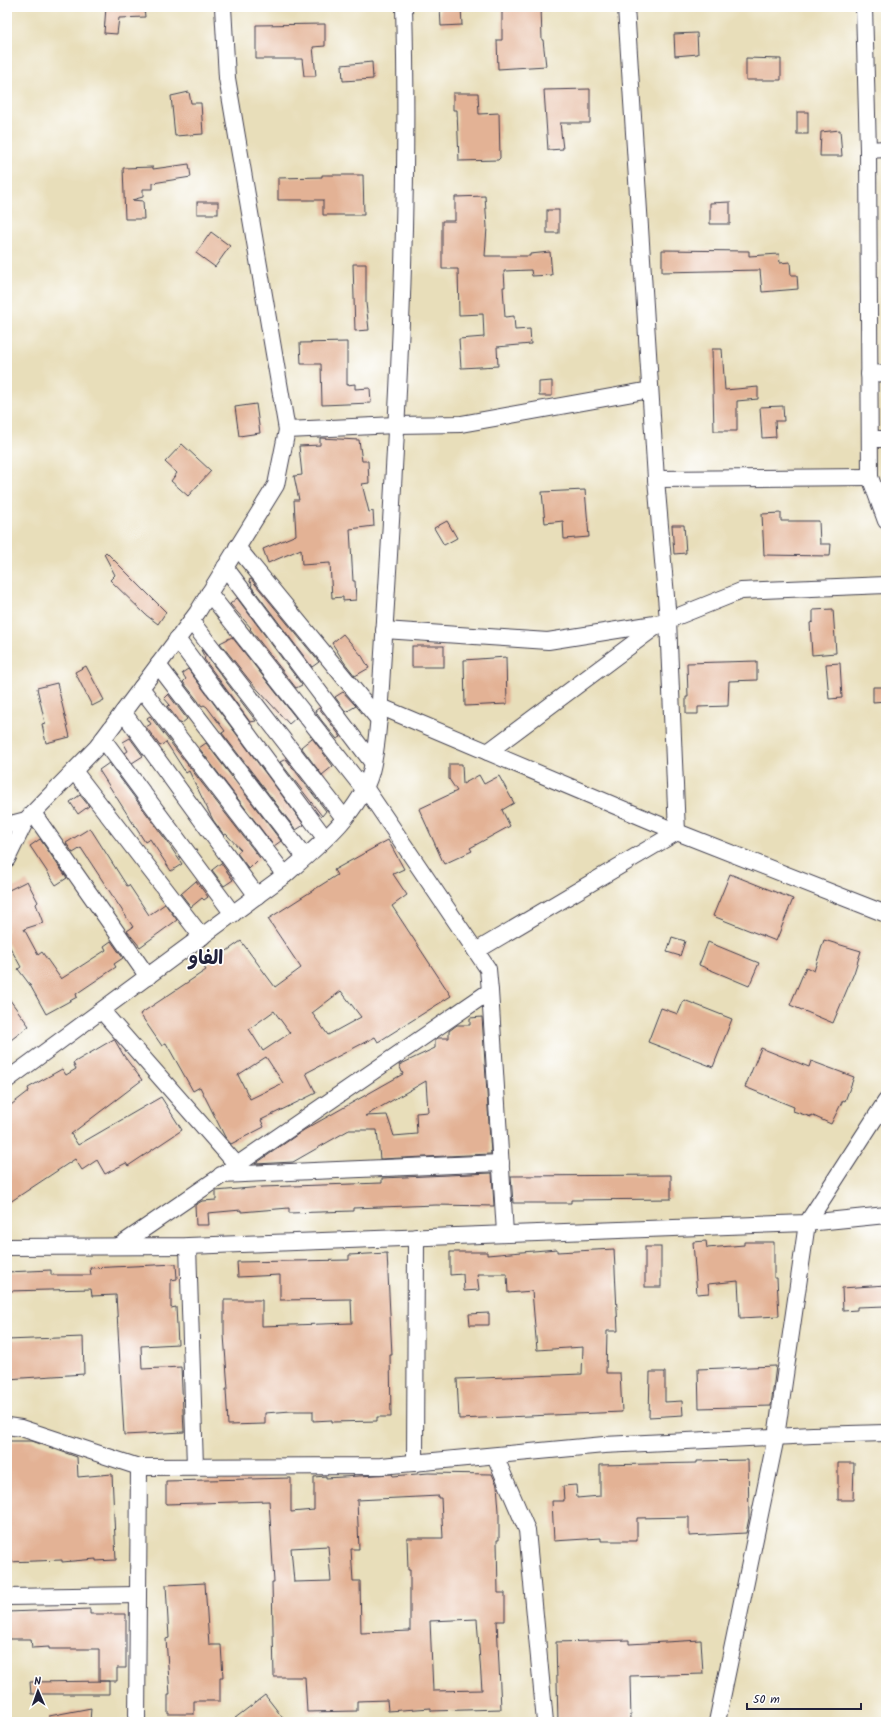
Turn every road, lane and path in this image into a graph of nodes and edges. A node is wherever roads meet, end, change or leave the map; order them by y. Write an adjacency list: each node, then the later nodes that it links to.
1 (223, 7): 11 (street)
2 (404, 7): 10 (street)
3 (626, 7): 9 (street)
4 (864, 7): 6 (street)
5 (886, 149): 6 (street)
6 (868, 150): 8 (street)
7 (886, 373): 8 (street)
8 (869, 374): 13 (street)
9 (650, 390): 10 (street); 15 (street)
10 (396, 425): 11 (street); 23 (street)
11 (287, 430): 17 (street)
12 (886, 438): 13 (street)
13 (870, 439): 14 (street)
14 (870, 477): 15 (street); 16 (street)
15 (656, 478): 22 (street)
16 (886, 521)
17 (237, 547): 18 (street); 28 (street)
18 (225, 567): 20 (street); 31 (street)
19 (886, 585): 22 (street)
20 (209, 593): 21 (street); 33 (street)
21 (190, 621): 24 (street); 35 (street)
22 (664, 622): 23 (street); 30 (street); 37 (street)
23 (384, 630): 28 (street)
24 (177, 639): 25 (street); 38 (street)
25 (158, 665): 26 (street); 39 (street)
26 (141, 688): 27 (street); 41 (street)
27 (123, 712): 29 (street); 42 (street)
28 (379, 713): 30 (street); 31 (street)
29 (103, 739): 32 (street); 43 (street)
30 (488, 752): 37 (street)
31 (372, 762): 33 (street)
32 (74, 772): 34 (street); 45 (street)
33 (364, 787): 35 (street); 46 (street)
34 (29, 817): 36 (street); 40 (street); 47 (street)
35 (344, 818): 38 (street)
36 (7, 825)
37 (677, 832): 44 (street); 46 (street)
38 (325, 838): 39 (street)
39 (305, 857): 41 (street)
40 (7, 859)
41 (285, 875): 42 (street)
42 (257, 896): 43 (street)
43 (233, 914): 45 (street)
44 (886, 914)
45 (202, 938): 47 (street)
46 (476, 951): 48 (street)
47 (148, 977): 49 (street)
48 (490, 991): 52 (street); 53 (street)
49 (102, 1011): 50 (street); 53 (street)
50 (7, 1080)
51 (886, 1101): 56 (street)
52 (500, 1163): 54 (street); 57 (street)
53 (237, 1165): 54 (street)
54 (221, 1175): 59 (street)
55 (886, 1215): 56 (street)
56 (807, 1223): 57 (street); 64 (street)
57 (505, 1233): 58 (street)
58 (416, 1237): 60 (street); 66 (street)
59 (119, 1246): 60 (street); 61 (street)
60 (188, 1246): 68 (street)
61 (7, 1247)
62 (7, 1426): 67 (street)
63 (886, 1433): 64 (street)
64 (776, 1437): 65 (street); 73 (street)
65 (495, 1456): 66 (street); 72 (street)
66 (415, 1463): 68 (street)
67 (139, 1466): 68 (street); 69 (street)
68 (195, 1466)
69 (138, 1595): 70 (street); 71 (street)
70 (7, 1597)
71 (137, 1722)
72 (545, 1722)
73 (717, 1722)

